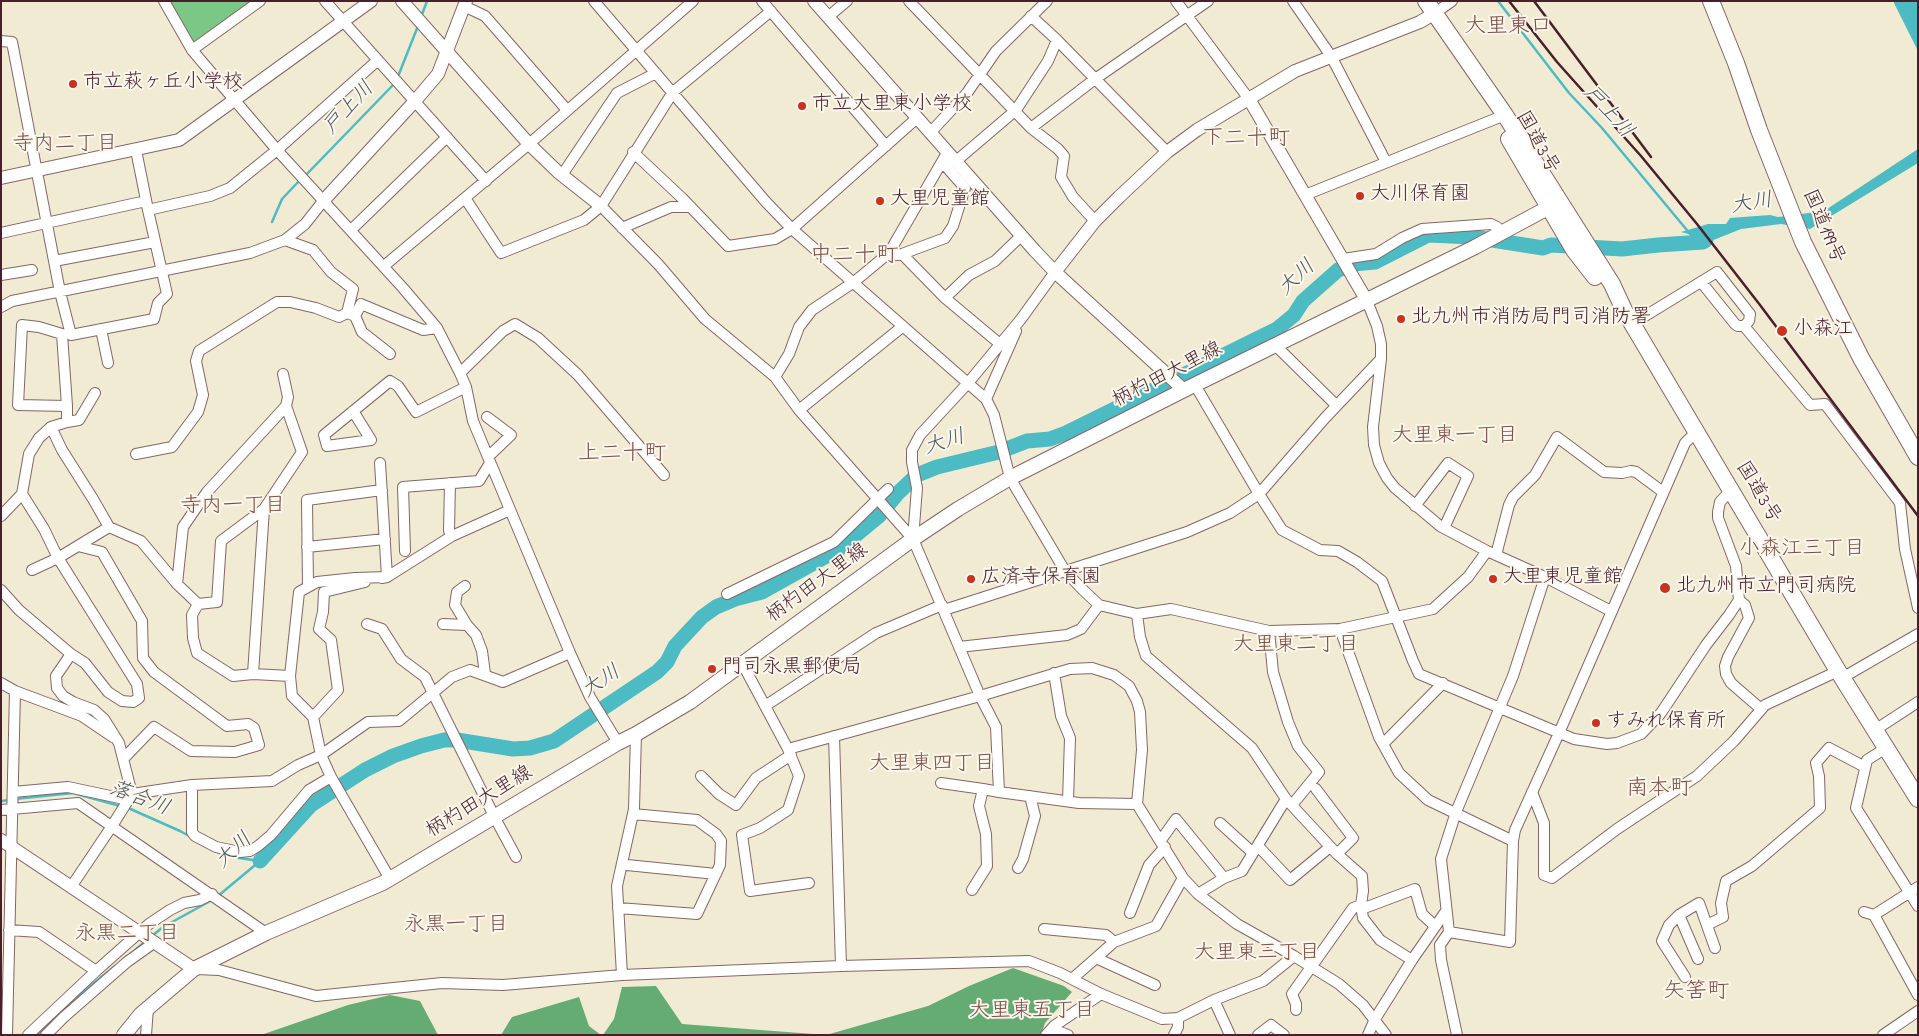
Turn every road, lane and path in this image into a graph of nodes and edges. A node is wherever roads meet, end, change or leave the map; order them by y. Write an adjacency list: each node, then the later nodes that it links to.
1 (164, 1): 28 (street)
2 (260, 1): 28 (street)
3 (325, 1): 24 (street)
4 (371, 1): 24 (street)
5 (402, 1): 29 (street)
6 (594, 1): 27 (street)
7 (693, 1): 27 (street)
8 (762, 1): 20 (street)
9 (814, 1): 23 (street)
10 (847, 1): 23 (street)
11 (909, 1): 33 (street)
12 (1047, 1): 22 (street)
13 (1176, 1): 21 (street)
14 (1208, 1): 21 (street)
15 (1293, 1): 30 (street)
16 (1452, 1): 19 (street)
17 (1711, 1): 121 (highway, 国道199号)
18 (465, 4): 29 (street); 39 (street)
19 (1431, 7): 30 (street); 41 (highway, 国道3号)
20 (771, 11): 35 (street); 47 (street)
21 (1187, 15): 34 (street); 37 (street)
22 (1030, 16): 25 (street); 33 (street)
23 (828, 17): 42 (street)
24 (342, 22): 31 (street); 36 (street)
25 (1057, 40): 34 (street); 40 (street)
26 (1, 41): 54 (street)
27 (636, 49): 32 (street); 39 (street)
28 (192, 50): 36 (street)
29 (447, 50): 38 (street); 46 (street)
30 (1331, 56): 37 (street); 53 (street)
31 (378, 60): 38 (street); 49 (street)
32 (656, 73): 35 (street); 55 (street)
33 (981, 74): 40 (street); 44 (street)
34 (1095, 78): 43 (street); 51 (street)
35 (673, 92): 50 (street); 68 (street)
36 (234, 98): 48 (street); 49 (street)
37 (1249, 99): 51 (street); 58 (street)
38 (415, 101): 45 (street); 60 (street)
39 (567, 110): 46 (street)
40 (1016, 110): 43 (street); 52 (street)
41 (1501, 116): 53 (street); 61 (highway, 国道3号)
42 (916, 118): 44 (street); 47 (street)
43 (1031, 128): 65 (street)
44 (930, 133): 52 (street)
45 (447, 137): 57 (street); 70 (street)
46 (529, 144): 55 (street); 57 (street)
47 (886, 146): 68 (street)
48 (136, 150): 54 (street); 62 (street)
49 (277, 150): 60 (street); 62 (street)
50 (633, 152): 63 (street); 64 (street)
51 (1167, 152): 65 (street)
52 (948, 159): 73 (street); 76 (street); 77 (street)
53 (1386, 162): 58 (street)
54 (37, 170): 56 (street); 66 (street)
55 (562, 175): 63 (street)
56 (1, 178)
57 (486, 180): 59 (street)
58 (1305, 195): 79 (street)
59 (465, 198): 63 (street); 80 (street)
60 (324, 200): 70 (street); 74 (street)
61 (1554, 205): 69 (highway, 国道3号); 72 (main road, 柄杓田大里線)
62 (147, 206): 66 (street); 75 (street)
63 (601, 206): 67 (street)
64 (691, 207): 67 (street); 68 (street)
65 (1095, 221): 83 (street)
66 (47, 224): 71 (street); 78 (street)
67 (622, 228): 105 (street)
68 (792, 229): 85 (street)
69 (1569, 229): 92 (highway, 国道3号); 92 (highway, 国道3号)
70 (351, 230): 80 (street)
71 (1, 233)
72 (1502, 233): 79 (street); 89 (main road, 柄杓田大里線)
73 (1021, 236): 83 (street); 88 (street)
74 (285, 240): 82 (street); 91 (street)
75 (154, 242): 78 (street); 82 (street)
76 (902, 254): 77 (street); 88 (street)
77 (884, 257): 85 (street)
78 (54, 261): 87 (street)
79 (1346, 264): 89 (street)
80 (384, 266): 96 (street)
81 (32, 270): 84 (street)
82 (161, 272): 87 (street); 97 (street)
83 (1055, 272): 93 (street); 108 (street)
84 (1, 275)
85 (854, 282): 95 (street); 105 (street)
86 (1702, 283): 92 (street); 94 (street); 94 (street)
87 (60, 292): 90 (street); 97 (street)
88 (945, 298): 98 (street)
89 (1366, 301): 99 (main road, 柄杓田大里線); 101 (street)
90 (1, 307)
91 (351, 315): 96 (street); 100 (street); 120 (street)
92 (1628, 317): 119 (highway, 国道3号)
93 (1021, 319): 98 (street); 110 (street)
94 (1744, 326): 161 (street)
95 (902, 327): 106 (street); 114 (street)
96 (437, 328): 103 (street)
97 (101, 329): 102 (street)
98 (1000, 344): 106 (street)
99 (1275, 345): 108 (main road, 柄杓田大里線); 111 (street)
100 (390, 354)
101 (1381, 358): 111 (street); 134 (street)
102 (108, 362)
103 (460, 373): 107 (street); 124 (street)
104 (283, 374): 113 (street)
105 (775, 377): 114 (street)
106 (968, 383): 110 (street); 142 (street)
107 (466, 387): 115 (street); 122 (street)
108 (1189, 387): 125 (main road, 柄杓田大里線); 132 (street)
109 (95, 394): 117 (street)
110 (986, 399): 125 (street)
111 (1336, 405): 132 (street)
112 (67, 406): 112 (street); 117 (street)
113 (286, 406): 135 (street); 152 (street)
114 (799, 410): 133 (street)
115 (353, 411): 115 (street)
116 (487, 417): 122 (street)
117 (67, 422): 118 (street)
118 (51, 427): 131 (street); 138 (street)
119 (1696, 432): 129 (highway, 国道3号); 130 (street)
120 (136, 454)
121 (1918, 457)
122 (489, 460): 126 (street); 136 (street)
123 (380, 463): 128 (street)
124 (664, 474)
125 (1010, 478): 142 (main road, 柄杓田大里線); 149 (street)
126 (450, 483): 140 (street); 145 (street)
127 (888, 489): 133 (street)
128 (382, 490): 141 (street); 144 (street)
129 (1731, 490): 157 (street); 178 (highway, 国道3号)
130 (1663, 492): 146 (street); 162 (street)
131 (22, 494): 137 (street); 147 (street)
132 (1259, 494): 149 (street); 164 (street)
133 (878, 499): 142 (street); 156 (street)
134 (1415, 506): 139 (street); 139 (street)
135 (264, 509): 158 (street); 175 (street)
136 (510, 510): 150 (street); 172 (street)
137 (1, 516)
138 (109, 527): 143 (street); 152 (street)
139 (1444, 528): 146 (street)
140 (449, 531)
141 (385, 538): 144 (street); 150 (street)
142 (912, 539): 160 (street); 174 (main road, 柄杓田大里線)
143 (78, 546): 147 (street); 200 (street)
144 (307, 546): 154 (street)
145 (405, 551)
146 (1492, 553): 151 (street); 164 (street)
147 (58, 558): 148 (street); 173 (street)
148 (32, 570)
149 (1065, 571): 159 (street); 160 (street)
150 (387, 577): 154 (street); 189 (street)
151 (1545, 577): 162 (street); 187 (street)
152 (177, 584): 158 (street)
153 (464, 586): 167 (street)
154 (308, 587): 179 (street)
155 (1, 590): 173 (street)
156 (727, 594)
157 (1739, 600): 188 (street); 191 (street)
158 (198, 604): 175 (street)
159 (1099, 604): 163 (street); 171 (street)
160 (943, 608): 171 (street); 186 (street)
161 (1918, 608)
162 (1611, 611): 191 (street)
163 (1137, 614): 169 (street); 215 (street)
164 (1396, 616): 168 (street); 181 (street)
165 (367, 624): 183 (street)
166 (443, 624): 167 (street)
167 (467, 625): 176 (street)
168 (1340, 629): 169 (street); 196 (street)
169 (1269, 630): 215 (street)
170 (1918, 634): 178 (street)
171 (959, 647): 184 (street)
172 (570, 653): 176 (street); 195 (street)
173 (71, 654): 194 (street)
174 (742, 663): 186 (street); 192 (main road, 柄杓田大里線)
175 (253, 674): 179 (street)
176 (484, 674): 183 (street)
177 (1054, 674): 184 (street); 214 (street); 216 (street)
178 (1840, 674): 188 (street); 190 (highway, 国道3号)
179 (290, 676): 189 (street)
180 (1, 683): 182 (street)
181 (1443, 683): 187 (street); 196 (street)
182 (15, 691): 194 (street); 208 (street)
183 (434, 694): 199 (street); 221 (street)
184 (980, 696): 193 (street); 209 (street)
185 (1918, 702): 190 (street)
186 (765, 706): 198 (street)
187 (1499, 707): 191 (street); 219 (street)
188 (1761, 709): 210 (street)
189 (313, 717): 199 (street)
190 (1875, 730): 197 (highway, 国道3号)
191 (1559, 733): 210 (street)
192 (636, 734): 195 (main road, 柄杓田大里線); 220 (street)
193 (834, 736): 198 (street); 261 (street)
194 (119, 743): 200 (street)
195 (618, 743): 221 (main road, 柄杓田大里線)
196 (1383, 744): 219 (street)
197 (1886, 748): 201 (street); 213 (highway, 国道3号)
198 (790, 752): 203 (street); 236 (street)
199 (321, 755): 202 (street); 205 (street)
200 (124, 758): 212 (street)
201 (1865, 767): 239 (street); 248 (street)
202 (331, 776): 205 (street); 235 (street)
203 (701, 776)
204 (941, 783): 206 (street)
205 (192, 785): 212 (street)
206 (983, 789): 209 (street); 238 (street)
207 (1316, 789): 228 (street)
208 (13, 792): 212 (street); 217 (street)
209 (999, 792): 211 (street)
210 (1532, 792): 224 (street)
211 (1030, 796): 214 (street); 231 (street)
212 (130, 797): 223 (street)
213 (1917, 797)
214 (1068, 801): 216 (street)
215 (1289, 802): 227 (street); 228 (street)
216 (1137, 804): 226 (street)
217 (12, 809): 218 (street); 223 (street); 225 (street)
218 (1, 810)
219 (1456, 812): 224 (street); 245 (street)
220 (633, 814): 232 (street); 244 (street)
221 (495, 818): 229 (street); 235 (main road, 柄杓田大里線)
222 (1220, 823): 227 (street)
223 (112, 826): 237 (street); 240 (street)
224 (1513, 841): 252 (street)
225 (7, 844): 237 (street); 251 (street)
226 (1163, 844): 233 (street); 234 (street); 246 (street)
227 (1256, 849): 228 (street); 234 (street)
228 (1334, 851): 242 (street)
229 (516, 857)
230 (627, 865): 232 (street)
231 (1018, 868)
232 (716, 874): 244 (street)
233 (1184, 878): 241 (street); 255 (street)
234 (1224, 878): 241 (street)
235 (390, 879): 253 (main road, 柄杓田大里線)
236 (808, 883)
237 (71, 887): 254 (street)
238 (972, 890)
239 (1914, 890): 243 (street); 270 (street)
240 (212, 894): 253 (street); 254 (street)
241 (1198, 894): 257 (street)
242 (1361, 905): 249 (street); 260 (street); 262 (street)
243 (1918, 906)
244 (618, 908): 265 (street)
245 (1446, 911): 249 (street); 252 (street)
246 (1130, 913)
247 (1678, 915): 248 (street); 259 (street); 266 (street)
248 (1707, 925): 256 (street)
249 (1435, 926): 260 (street)
250 (1044, 929): 255 (street)
251 (9, 930): 264 (street); 279 (street)
252 (1449, 932): 290 (street)
253 (266, 933): 263 (main road, 柄杓田大里線)
254 (147, 937): 263 (street); 264 (street); 281 (street)
255 (1114, 942): 258 (street)
256 (1716, 948)
257 (1294, 956): 262 (street); 271 (street)
258 (1096, 958): 267 (street); 268 (street)
259 (1698, 959)
260 (1412, 960): 276 (street)
261 (841, 966): 265 (street); 267 (street)
262 (1312, 967): 273 (street); 276 (street)
263 (194, 969): 265 (street); 272 (main road, 柄杓田大里線)
264 (96, 971): 280 (street)
265 (622, 975)
266 (1685, 977)
267 (1072, 979): 269 (street)
268 (1155, 985)
269 (1101, 994): 275 (street); 277 (street)
270 (1918, 995)
271 (1214, 1000): 275 (street); 285 (street)
272 (148, 1008): 282 (main road, 柄杓田大里線); 283 (street)
273 (1296, 1010)
274 (1918, 1011): 291 (street)
275 (1178, 1018): 278 (street)
276 (1375, 1019): 288 (street); 289 (street)
277 (1049, 1032): 284 (street)
278 (1175, 1034)
279 (7, 1035)
280 (28, 1035)
281 (46, 1035)
282 (124, 1035)
283 (146, 1035)
284 (1068, 1035)
285 (1230, 1035)
286 (1258, 1035): 287 (street)
287 (1284, 1035)
288 (1368, 1035)
289 (1386, 1035)
290 (1457, 1035)
291 (1882, 1035)

